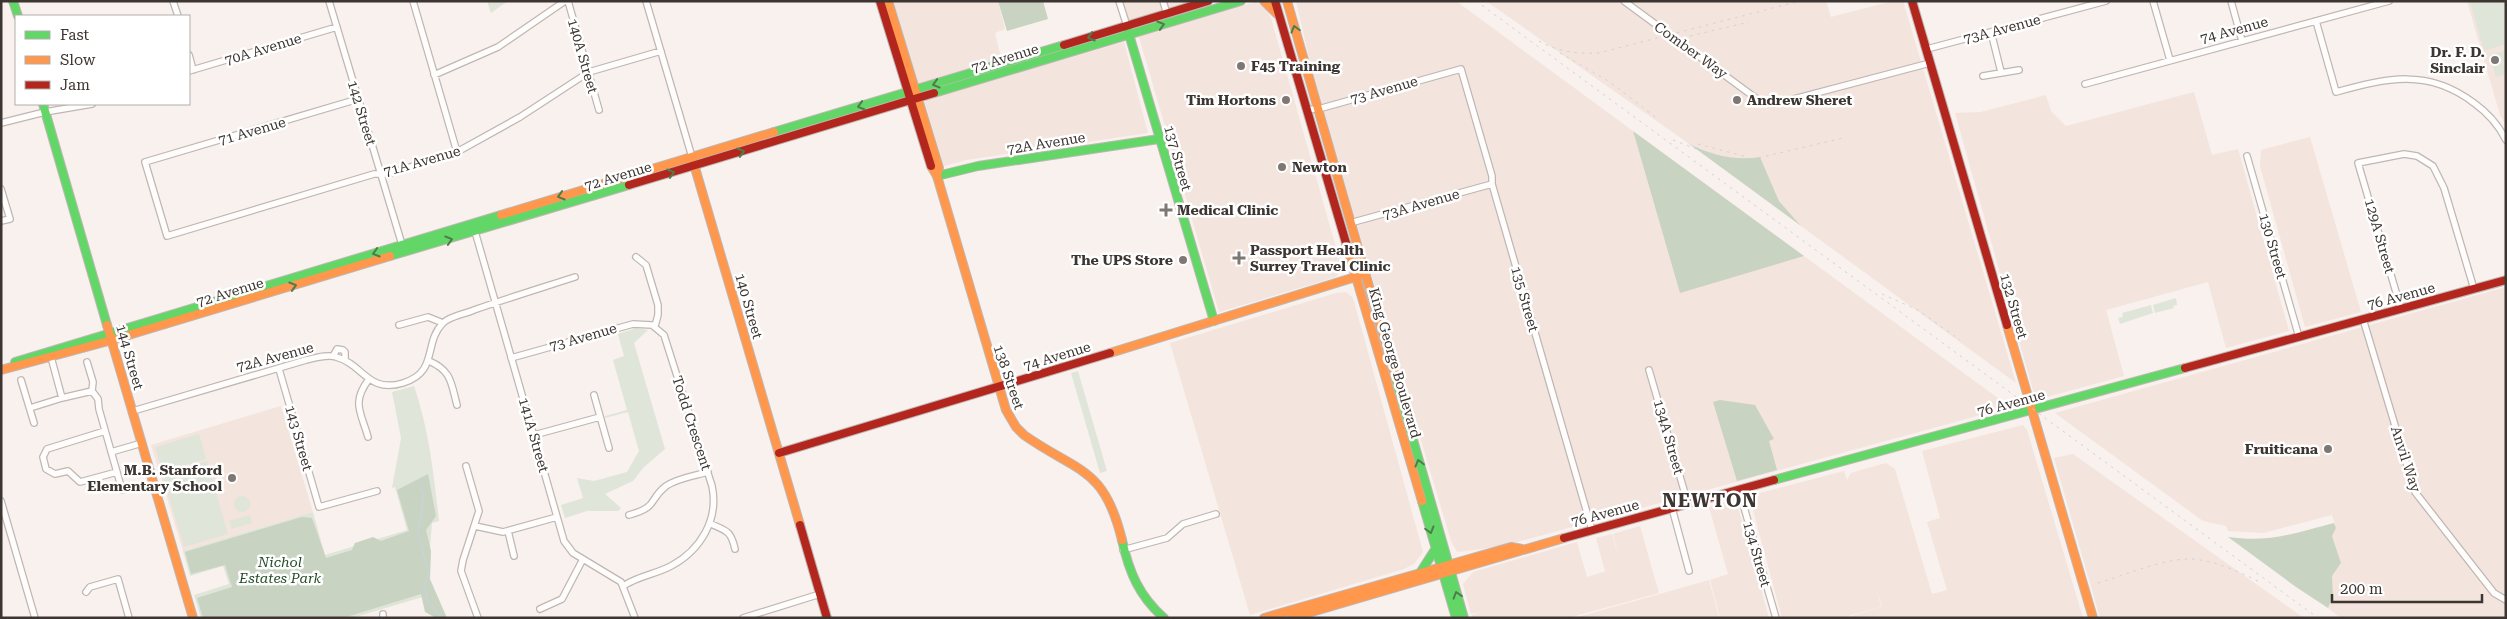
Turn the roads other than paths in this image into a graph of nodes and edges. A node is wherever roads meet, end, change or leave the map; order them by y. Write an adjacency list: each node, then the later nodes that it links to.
1 (13, 1): 23 (main road)
2 (173, 1): 24 (street)
3 (329, 1): 27 (street, 142 Street)
4 (413, 1): 40 (street)
5 (566, 1): 38 (street, 140A Street); 40 (street)
6 (646, 1): 32 (street, 140 Street)
7 (880, 1): 43 (main road, 138 Street)
8 (888, 1): 43 (main road, 138 Street)
9 (1120, 1): 28 (street, 137 Street)
10 (1163, 1): 22 (street)
11 (1208, 1): 22 (main road, 72 Avenue)
12 (1241, 1): 28 (main road, 72 Avenue, one-way to 12)
13 (1264, 1): 25 (main road)
14 (1275, 1): 25 (main road, King George Boulevard)
15 (1289, 1): 47 (main road, King George Boulevard, one-way to 15)
16 (1624, 1): 34 (street, Comber Way)
17 (1912, 1): 31 (main road, 132 Street)
18 (2106, 1): 29 (street, 73A Avenue)
19 (2153, 1): 33 (street)
20 (2231, 1): 30 (street)
21 (2389, 1): 26 (street, 74 Avenue)
22 (1167, 14): 28 (main road, 72 Avenue)
23 (18, 15)
24 (178, 15)
25 (1279, 16): 49 (main road, King George Boulevard)
26 (2316, 22): 30 (street, 74 Avenue); 52 (street)
27 (337, 27): 37 (street, 70A Avenue); 44 (street, 142 Street)
28 (1128, 31): 43 (main road, 72 Avenue); 51 (main road, 137 Street)
29 (1991, 32): 31 (street, 73A Avenue); 39 (street)
30 (2242, 41): 33 (street, 74 Avenue)
31 (1926, 49): 34 (main road, 132 Street)
32 (661, 51): 38 (street, 71A Avenue); 55 (street, 140 Street)
33 (2170, 60): 42 (street, 74 Avenue)
34 (1930, 63): 98 (main road, 132 Street)
35 (1461, 69): 47 (street, 73 Avenue); 60 (street, 135 Street)
36 (2019, 70): 39 (street)
37 (191, 71)
38 (588, 72): 48 (street, 140A Street); 53 (street, 71A Avenue)
39 (2001, 72): 41 (street)
40 (434, 75): 53 (street)
41 (1983, 76)
42 (2085, 84)
43 (912, 95): 55 (main road, 72 Avenue, one-way to 55); 56 (main road, 72 Avenue, one-way to 43); 59 (main road, 138 Street)
44 (358, 99): 58 (street, 142 Street); 65 (street, 71 Avenue)
45 (80, 105): 46 (street)
46 (44, 108): 50 (street); 80 (main road, 144 Street)
47 (1316, 108): 49 (street, 73 Avenue); 63 (main road, King George Boulevard)
48 (599, 110)
49 (1307, 110): 57 (main road, King George Boulevard)
50 (1, 123)
51 (1159, 138): 59 (main road, 72A Avenue); 76 (main road, 137 Street)
52 (2506, 140)
53 (457, 152): 58 (street, 71A Avenue)
54 (2247, 156): 81 (street, 130 Street)
55 (692, 157): 56 (main road, 140 Street); 64 (main road, 72 Avenue, one-way to 64)
56 (694, 166): 64 (main road, 72 Avenue, one-way to 56); 107 (main road, 140 Street)
57 (1325, 169): 63 (main road); 70 (main road, King George Boulevard)
58 (381, 174): 65 (street, 71A Avenue); 66 (street, 142 Street)
59 (938, 176): 91 (main road, 138 Street)
60 (1492, 184): 63 (street, 73A Avenue); 122 (street, 135 Street)
61 (1, 189): 62 (street)
62 (1, 221)
63 (1350, 223): 68 (main road, King George Boulevard)
64 (474, 228): 66 (main road, 72 Avenue); 73 (street, 141A Street)
65 (167, 236)
66 (404, 249): 80 (main road, 72 Avenue)
67 (636, 257): 79 (street)
68 (1366, 276): 70 (main road, 74 Avenue); 129 (main road, King George Boulevard, one-way to 68)
69 (575, 278): 73 (street)
70 (1357, 278): 76 (main road, 74 Avenue); 124 (main road, King George Boulevard, one-way to 124)
71 (2506, 280): 72 (main road, 76 Avenue)
72 (2474, 289): 74 (main road, 76 Avenue); 74 (street, 129A Street)
73 (495, 302): 77 (street); 83 (street, 141A Street)
74 (2401, 309): 75 (main road, 76 Avenue)
75 (2363, 319): 81 (main road, 76 Avenue); 135 (street, Anvil Way)
76 (1214, 321): 91 (main road, 74 Avenue)
77 (443, 324): 78 (street); 84 (street, 72A Avenue)
78 (399, 325)
79 (655, 326): 83 (street, 73 Avenue); 110 (street, Todd Crescent)
80 (111, 337): 82 (main road, 72 Avenue); 86 (main road, 72 Avenue); 97 (main road, 144 Street)
81 (2299, 337): 98 (main road, 76 Avenue)
82 (51, 357): 86 (main road, 72 Avenue); 94 (street)
83 (511, 358): 102 (street, 141A Street)
84 (429, 361): 90 (street, 72A Avenue); 95 (street)
85 (88, 362): 92 (street)
86 (1, 368)
87 (279, 369): 90 (street, 72A Avenue); 97 (street, 72A Avenue); 113 (street, 143 Street)
88 (1649, 370): 115 (street, 134A Street)
89 (21, 380): 96 (street)
90 (369, 380): 103 (street)
91 (997, 386): 107 (main road, 74 Avenue); 126 (main road, 138 Street)
92 (92, 391): 94 (street); 101 (street)
93 (594, 395): 99 (street)
94 (62, 398): 96 (street)
95 (457, 405)
96 (30, 408): 100 (street)
97 (133, 410): 104 (main road, 144 Street)
98 (2032, 410): 112 (main road, 76 Avenue); 151 (main road, 132 Street)
99 (600, 417): 102 (street); 105 (street)
100 (34, 423)
101 (105, 431): 106 (street); 109 (street)
102 (534, 435): 119 (street, 141A Street)
103 (368, 437)
104 (142, 443): 106 (street); 140 (main road, 144 Street)
105 (609, 448)
106 (111, 452): 109 (street)
107 (779, 453): 134 (main road, 140 Street)
108 (466, 466): 121 (street)
109 (117, 472): 111 (street)
110 (708, 472): 118 (street); 120 (street, Todd Crescent)
111 (122, 490)
112 (1739, 490): 115 (main road, 76 Avenue); 150 (street, 134 Street)
113 (376, 491)
114 (1, 501): 138 (street)
115 (1688, 504): 116 (main road, 76 Avenue)
116 (1672, 508): 122 (main road, 76 Avenue); 130 (street)
117 (1216, 514): 126 (street)
118 (629, 515)
119 (557, 517): 123 (street); 128 (street, 141A Street)
120 (711, 524): 125 (street); 132 (street, Todd Crescent)
121 (475, 526): 123 (street); 141 (street)
122 (1592, 530): 129 (main road, 76 Avenue)
123 (508, 531): 127 (street)
124 (1436, 548): 129 (main road, King George Boulevard); 131 (main road)
125 (735, 549)
126 (1123, 550): 145 (main road, 138 Street)
127 (514, 556)
128 (583, 559): 132 (street, 141A Street); 136 (street)
129 (1446, 569): 131 (main road, 76 Avenue); 137 (main road, 76 Avenue); 148 (main road, King George Boulevard); 149 (main road, King George Boulevard, one-way to 129)
130 (1689, 571)
131 (1420, 573): 137 (main road, 76 Avenue)
132 (625, 585): 142 (street)
133 (86, 592): 139 (street)
134 (820, 594): 143 (street); 144 (main road, 140 Street)
135 (2506, 600)
136 (540, 609)
137 (1288, 615): 146 (main road, 76 Avenue); 147 (main road)
138 (35, 618)
139 (129, 618)
140 (193, 618)
141 (478, 618)
142 (635, 618)
143 (743, 618)
144 (827, 618)
145 (1164, 618)
146 (1264, 618)
147 (1277, 618)
148 (1456, 618)
149 (1464, 618)
150 (1776, 618)
151 (2093, 618)

